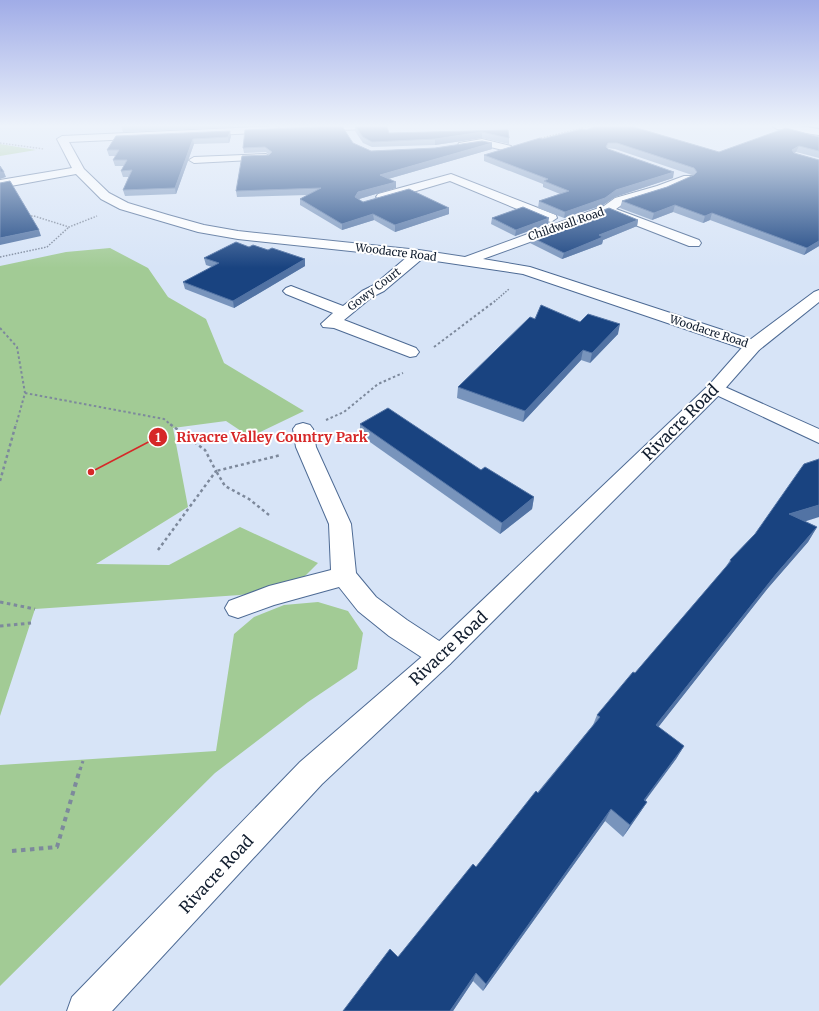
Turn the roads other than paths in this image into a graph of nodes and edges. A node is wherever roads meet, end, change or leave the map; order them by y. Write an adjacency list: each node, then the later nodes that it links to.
1 (61, 173): 4 (street)
2 (82, 173): 9 (street, Woodacre Road)
3 (674, 173): 6 (street, Childwall Road)
4 (0, 184)
5 (370, 201): 7 (street)
6 (608, 210): 7 (street, Childwall Road); 8 (street)
7 (563, 224): 10 (street, Childwall Road)
8 (694, 243)
9 (419, 254): 10 (street, Woodacre Road); 13 (street, Gowy Court)
10 (465, 261): 14 (street, Woodacre Road)
11 (291, 291): 13 (street)
12 (819, 295): 14 (street, Rivacre Road)
13 (335, 319): 15 (street)
14 (753, 346): 16 (street, Rivacre Road)
15 (410, 352)
16 (716, 388): 17 (street); 21 (street, Rivacre Road)
17 (819, 437)
18 (305, 438): 19 (street)
19 (344, 576): 20 (street); 21 (street)
20 (238, 608)
21 (440, 656): 22 (street, Rivacre Road)
22 (86, 1011)

